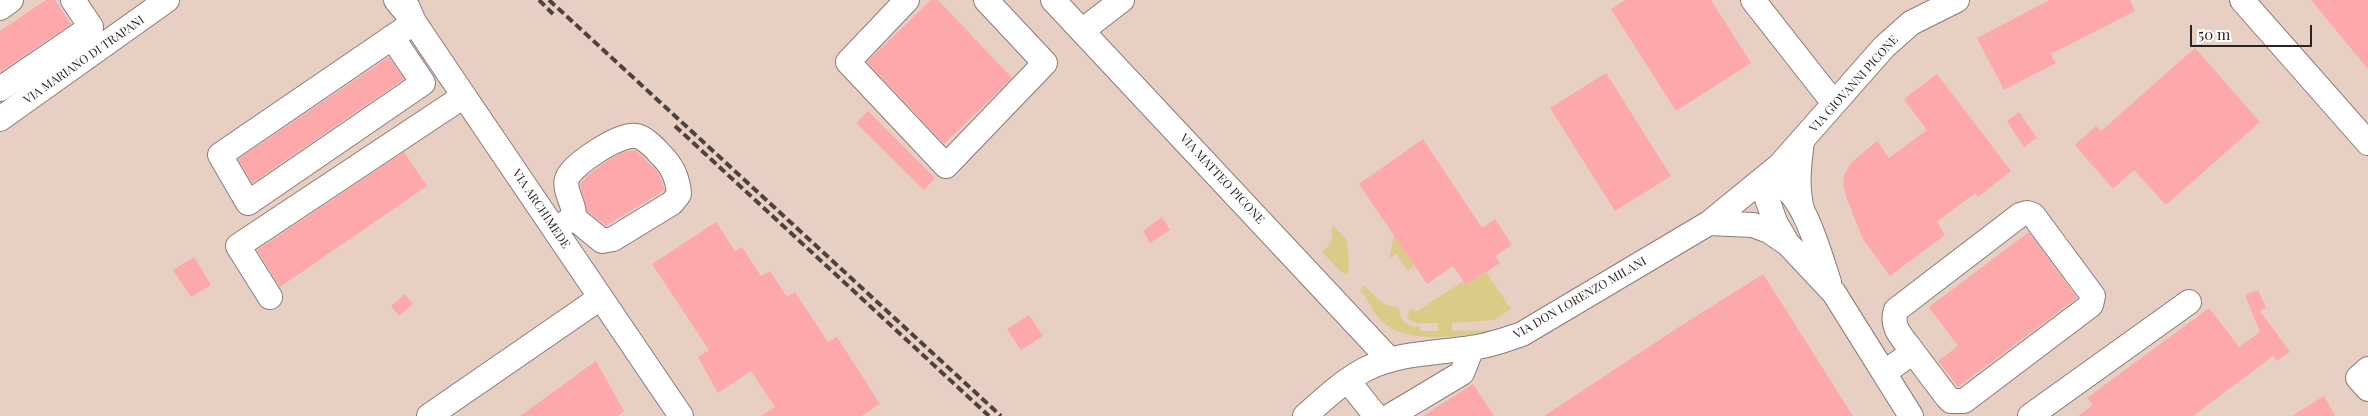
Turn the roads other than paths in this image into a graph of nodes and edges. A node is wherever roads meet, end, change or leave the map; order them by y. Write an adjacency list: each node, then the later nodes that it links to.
1 (11, 0): 13 (street)
2 (73, 0): 17 (street)
3 (167, 0): 20 (street, VIA MARIANO DI TRAPANI)
4 (396, 0): 14 (street)
5 (404, 0): 14 (street, VIA ARCHIMEDE)
6 (907, 0): 12 (street)
7 (1053, 0): 15 (street, VIA MATTEO PICONE)
8 (1122, 0): 15 (street)
9 (1753, 0): 19 (street)
10 (1957, 0): 19 (street, VIA GIOVANNI PICONE)
11 (2242, 0): 22 (street)
12 (992, 2)
13 (0, 8)
14 (414, 22): 16 (street); 18 (street, VIA ARCHIMEDE)
15 (1083, 30): 34 (street, VIA MATTEO PICONE)
16 (392, 37): 16 (street)
17 (0, 89)
18 (464, 96): 25 (street, VIA ARCHIMEDE); 29 (street)
19 (1833, 102): 21 (street, VIA GIOVANNI PICONE)
20 (0, 119)
21 (1802, 141): 23 (street, VIA GIOVANNI PICONE); 24 (street)
22 (2368, 143)
23 (1760, 181): 24 (street); 26 (street, VIA DON LORENZO MILANI); 27 (street)
24 (1803, 213): 28 (street)
25 (564, 223): 25 (street); 30 (street, VIA ARCHIMEDE)
26 (1709, 223): 27 (street); 32 (street, VIA DON LORENZO MILANI)
27 (1788, 244): 28 (street)
28 (1834, 293): 36 (street)
29 (270, 297)
30 (600, 298): 39 (street); 40 (street, VIA ARCHIMEDE)
31 (2189, 302): 45 (street)
32 (1472, 348): 34 (street, VIA DON LORENZO MILANI); 43 (street)
33 (1913, 352): 33 (street); 36 (street)
34 (1390, 360): 37 (street, VIA DON LORENZO MILANI)
35 (2368, 369): 38 (street)
36 (1884, 373): 44 (street)
37 (1348, 380): 41 (street, VIA DON LORENZO MILANI); 42 (street)
38 (2368, 389)
39 (429, 416)
40 (681, 416)
41 (1305, 416)
42 (1376, 416)
43 (1390, 416)
44 (1912, 416)
45 (2030, 416)

